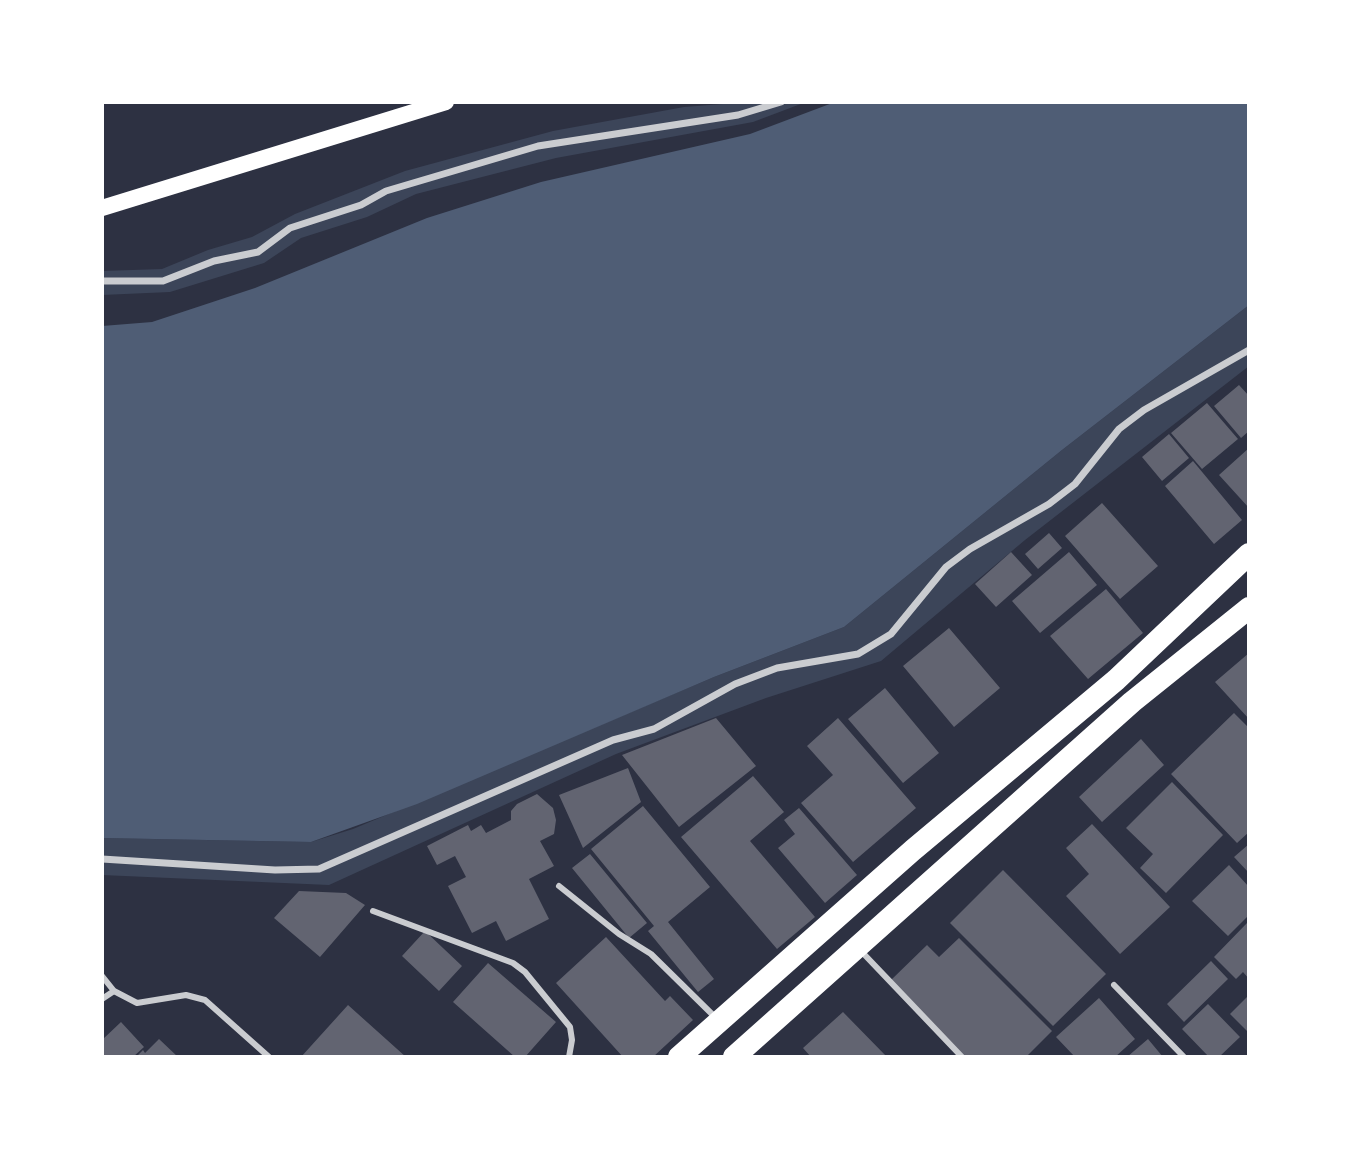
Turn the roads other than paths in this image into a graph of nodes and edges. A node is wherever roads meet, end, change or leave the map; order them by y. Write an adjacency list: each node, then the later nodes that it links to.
1 (446, 102): 3 (main road)
2 (781, 102): 4 (street)
3 (102, 208)
4 (102, 281)
5 (1249, 350): 8 (street)
6 (1249, 554): 16 (highway)
7 (1249, 608): 11 (highway)
8 (102, 859)
9 (559, 886): 16 (lane)
10 (373, 911): 18 (lane)
11 (858, 947): 20 (highway); 21 (lane)
12 (102, 976): 14 (lane)
13 (1114, 985): 22 (lane)
14 (114, 991): 15 (lane); 17 (lane)
15 (102, 999)
16 (720, 1021): 19 (highway)
17 (269, 1057)
18 (569, 1057)
19 (679, 1057)
20 (734, 1057)
21 (962, 1057)
22 (1184, 1057)

